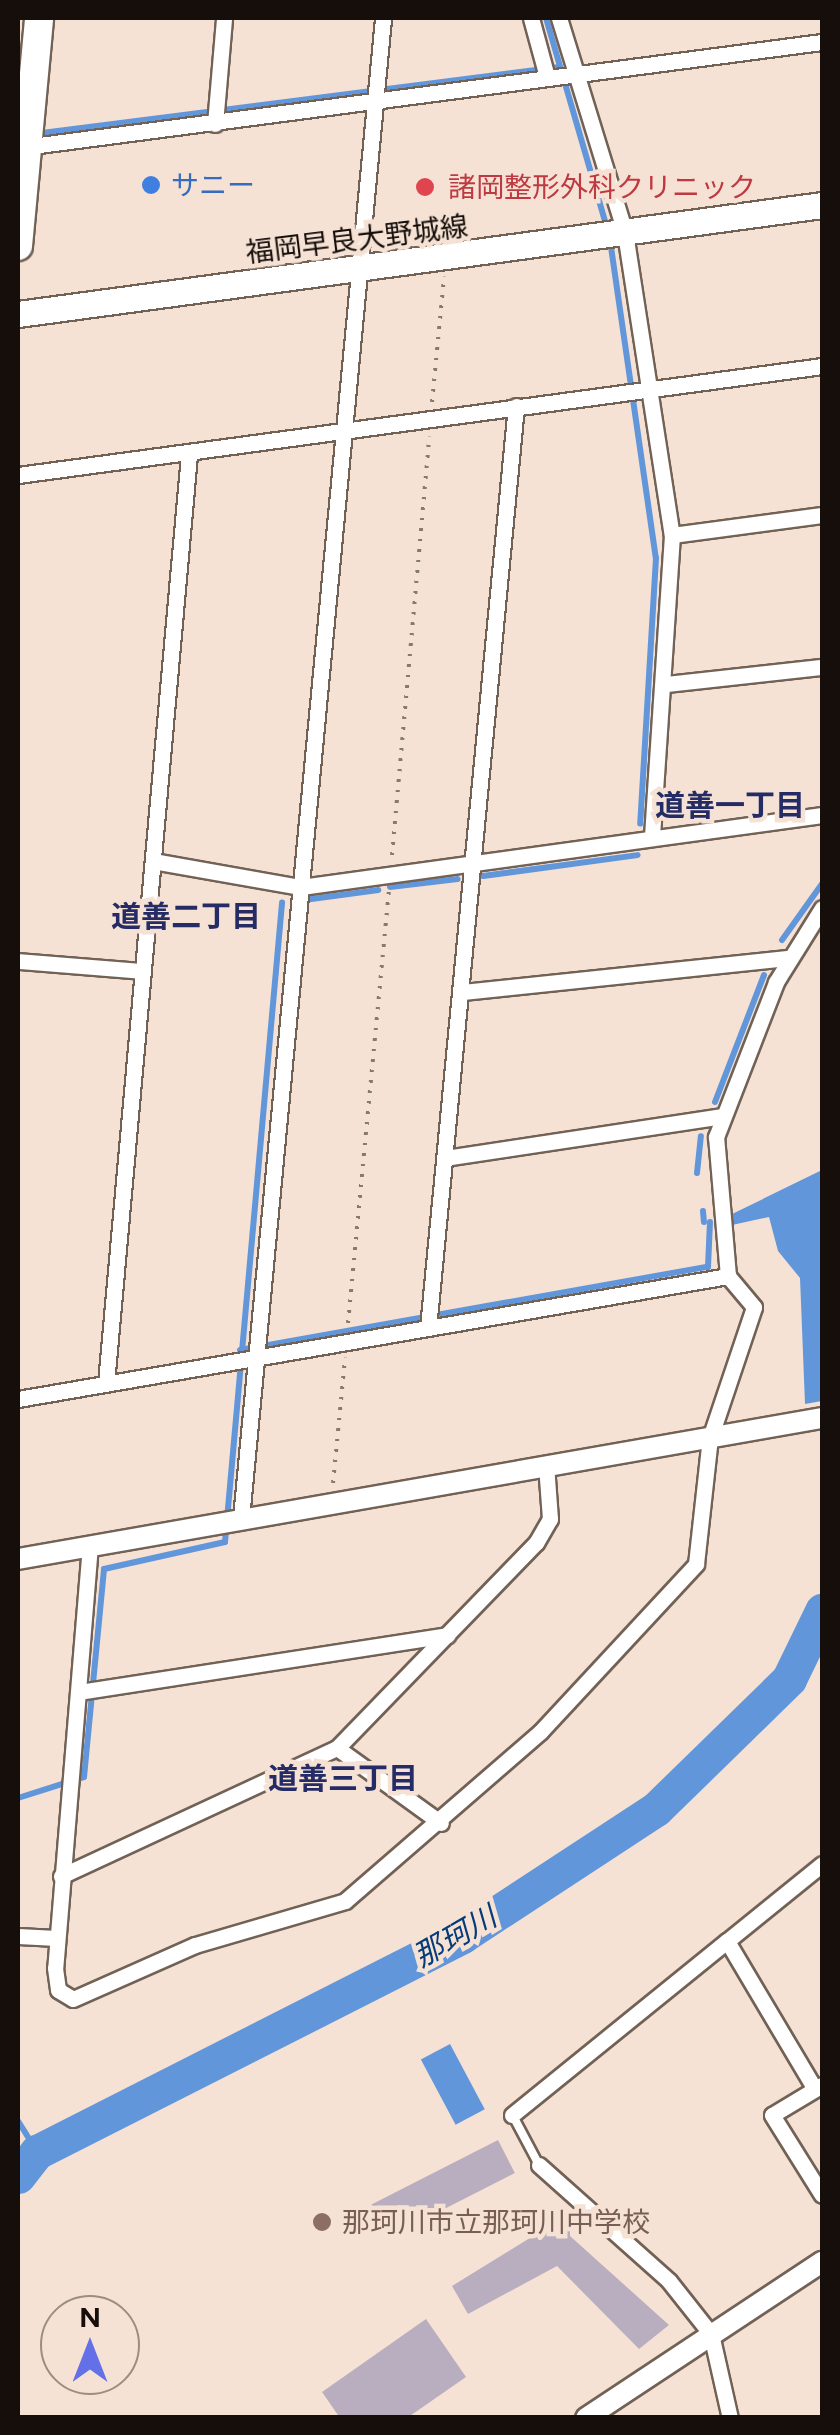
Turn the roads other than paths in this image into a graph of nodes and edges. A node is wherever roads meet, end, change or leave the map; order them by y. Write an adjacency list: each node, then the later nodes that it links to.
1 (39, 18): 11 (highway)
2 (224, 18): 10 (street)
3 (384, 18): 9 (street)
4 (530, 18): 8 (street)
5 (559, 18): 7 (street)
6 (822, 42): 7 (street)
7 (576, 74): 8 (street); 13 (street)
8 (548, 77): 9 (street)
9 (375, 105): 10 (street); 15 (street)
10 (215, 124): 11 (street)
11 (22, 147): 14 (highway)
12 (822, 205): 13 (main road, 福岡早良大野城線)
13 (625, 233): 15 (main road, 福岡早良大野城線); 18 (street)
14 (18, 246)
15 (359, 269): 16 (main road, 福岡早良大野城線); 20 (street)
16 (18, 314)
17 (822, 366): 18 (street)
18 (646, 389): 19 (street); 24 (street)
19 (516, 406): 20 (street); 30 (street)
20 (340, 436): 21 (street); 31 (street)
21 (188, 455): 22 (street); 29 (street)
22 (18, 475)
23 (822, 515): 24 (street)
24 (672, 535): 26 (street)
25 (822, 667): 26 (street)
26 (667, 684): 28 (street)
27 (822, 815): 28 (street)
28 (652, 836): 30 (street)
29 (153, 861): 31 (street); 35 (street)
30 (474, 862): 31 (street); 36 (street)
31 (301, 887): 41 (street)
32 (822, 908): 33 (street)
33 (789, 958): 36 (street); 37 (street)
34 (18, 962): 35 (street)
35 (143, 971): 42 (street)
36 (463, 992): 38 (street)
37 (722, 1116): 38 (street); 39 (street)
38 (445, 1158): 40 (street)
39 (728, 1276): 40 (street); 45 (street)
40 (428, 1328): 41 (street)
41 (256, 1358): 42 (street); 47 (street)
42 (106, 1383): 43 (street)
43 (18, 1400)
44 (822, 1418): 45 (street)
45 (716, 1436): 46 (street); 53 (street)
46 (546, 1464): 47 (street); 50 (street)
47 (241, 1518): 48 (street)
48 (90, 1545): 49 (street); 51 (street)
49 (18, 1559)
50 (448, 1635): 51 (street); 52 (street)
51 (79, 1692): 55 (street)
52 (337, 1748): 53 (street); 55 (street)
53 (441, 1822): 57 (street)
54 (822, 1864): 58 (street)
55 (60, 1876): 57 (street)
56 (18, 1936): 57 (street)
57 (56, 1938)
58 (727, 1941): 59 (street); 60 (street)
59 (818, 2087): 62 (street)
60 (512, 2115): 61 (lane)
61 (538, 2165): 64 (street)
62 (822, 2195)
63 (822, 2262): 64 (street)
64 (711, 2334): 65 (street); 66 (street)
65 (586, 2418)
66 (730, 2418)

